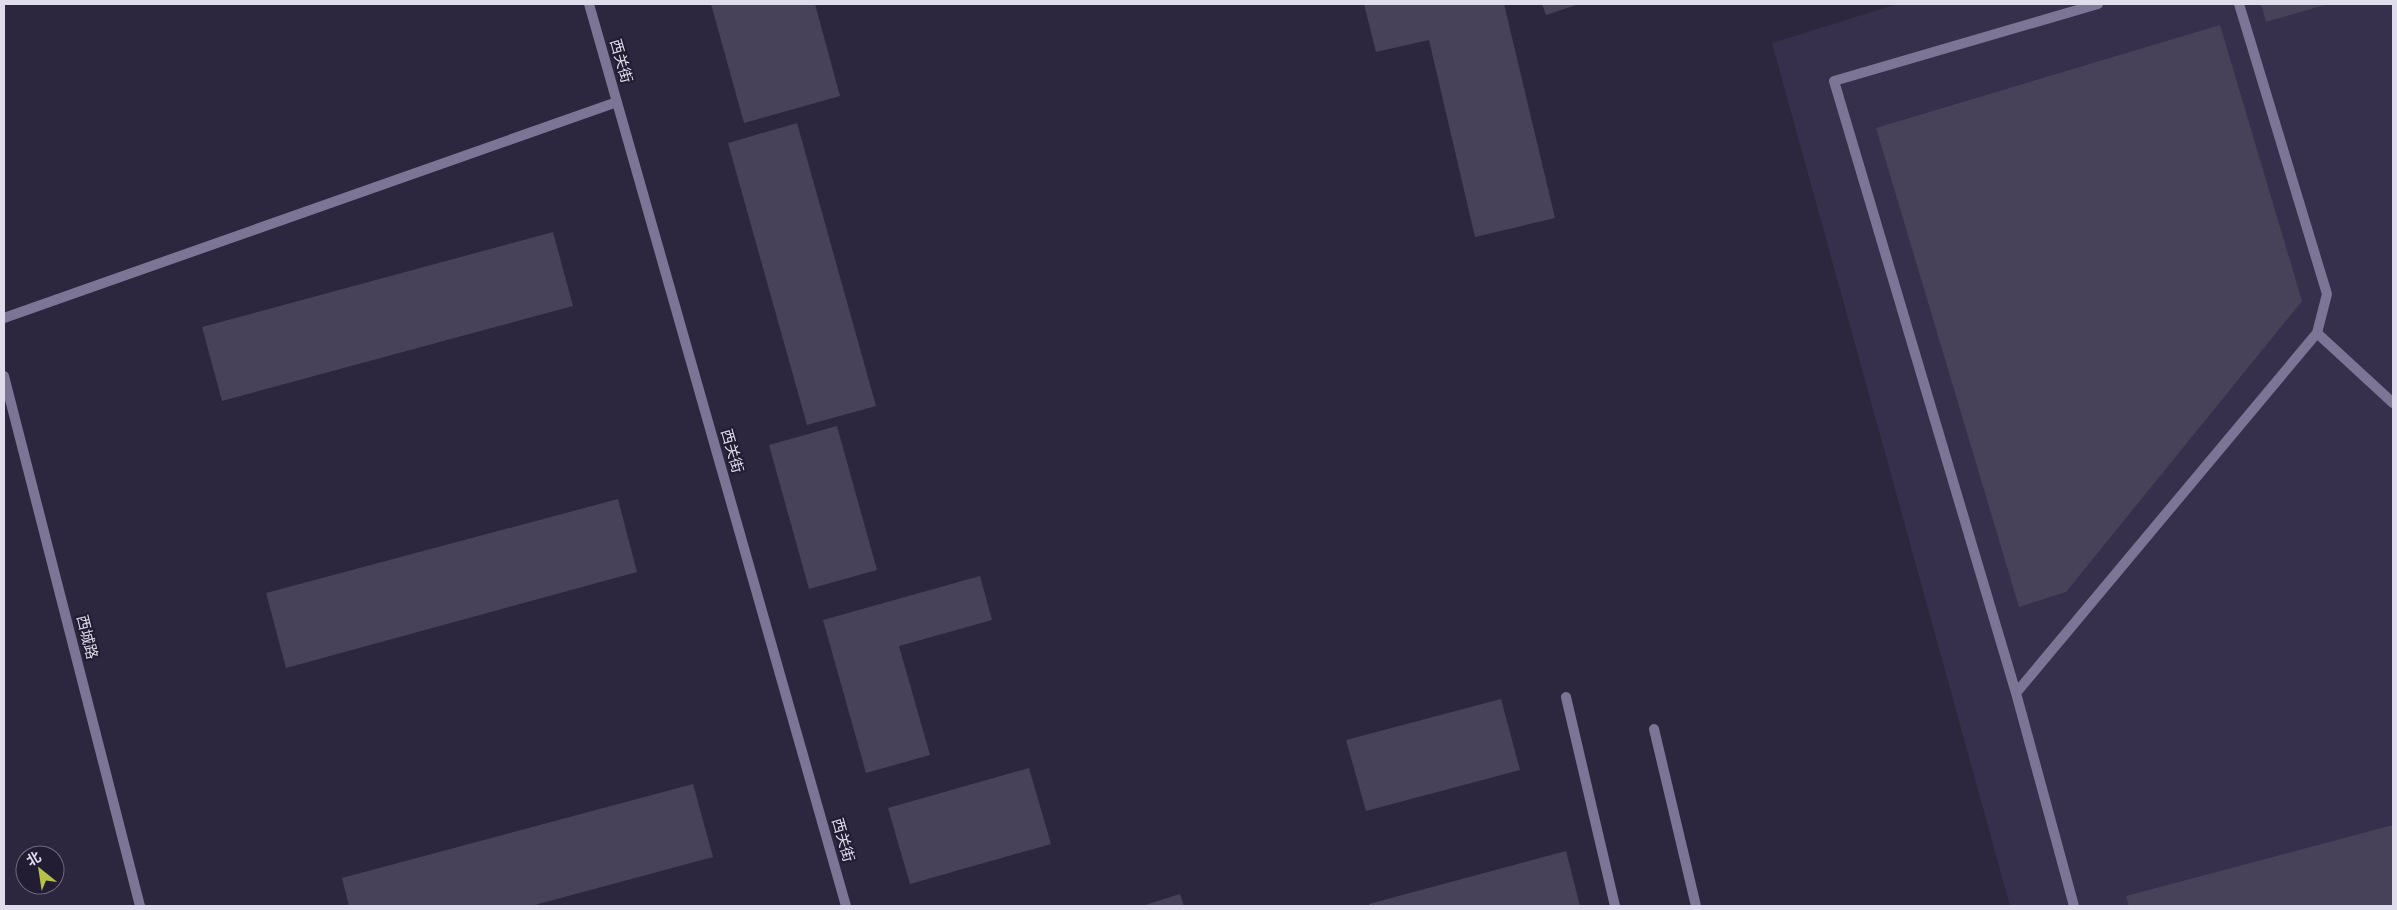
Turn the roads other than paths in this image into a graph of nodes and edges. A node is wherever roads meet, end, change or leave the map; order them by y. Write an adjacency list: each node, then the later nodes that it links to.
1 (589, 4): 4 (street, 西关街)
2 (2098, 4): 9 (street)
3 (2239, 4): 6 (street)
4 (617, 102): 5 (street); 13 (street, 西关街)
5 (4, 318)
6 (2317, 333): 8 (street); 9 (street)
7 (4, 376): 12 (street, 西城路)
8 (2393, 403)
9 (2016, 693): 16 (street)
10 (1566, 697): 14 (street)
11 (1654, 730): 15 (street)
12 (140, 906)
13 (846, 906)
14 (1615, 906)
15 (1696, 906)
16 (2074, 906)

